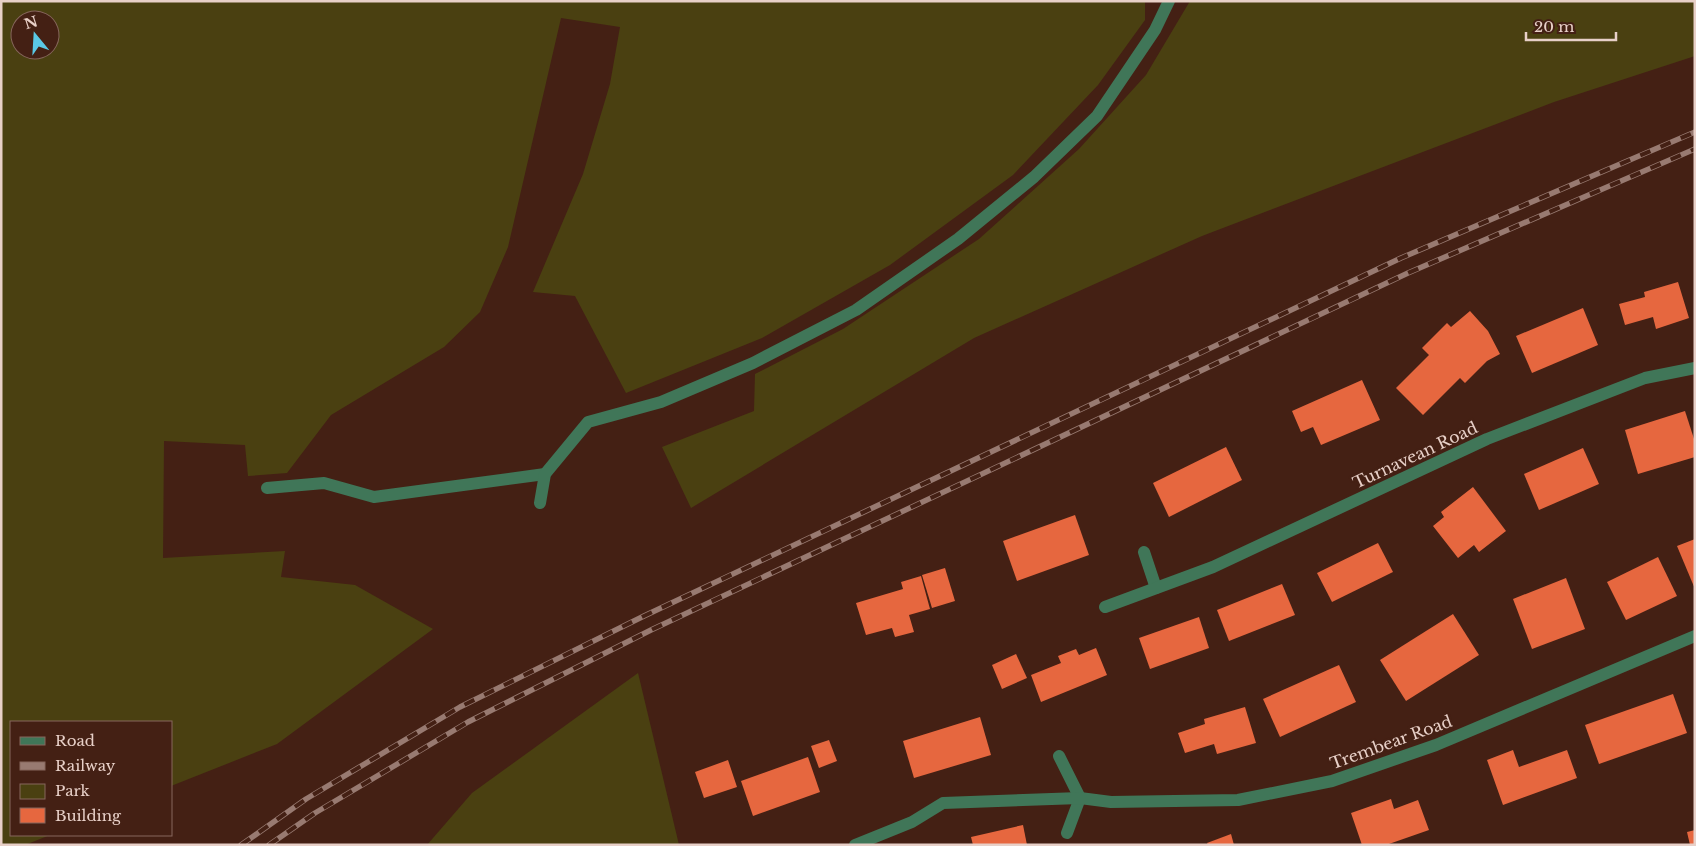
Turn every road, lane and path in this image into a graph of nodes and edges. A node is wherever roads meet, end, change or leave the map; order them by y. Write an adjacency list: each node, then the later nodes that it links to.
1 (1169, 1): 3 (street)
2 (1695, 368): 7 (street, Turnavean Road)
3 (545, 474): 4 (street); 5 (street)
4 (267, 488)
5 (540, 502)
6 (1144, 552): 7 (street)
7 (1156, 588): 8 (street, Turnavean Road)
8 (1105, 607)
9 (1695, 636): 11 (street, Trembear Road)
10 (1059, 756): 11 (street)
11 (1080, 798): 12 (street); 13 (street, Trembear Road)
12 (1067, 833)
13 (855, 845)

